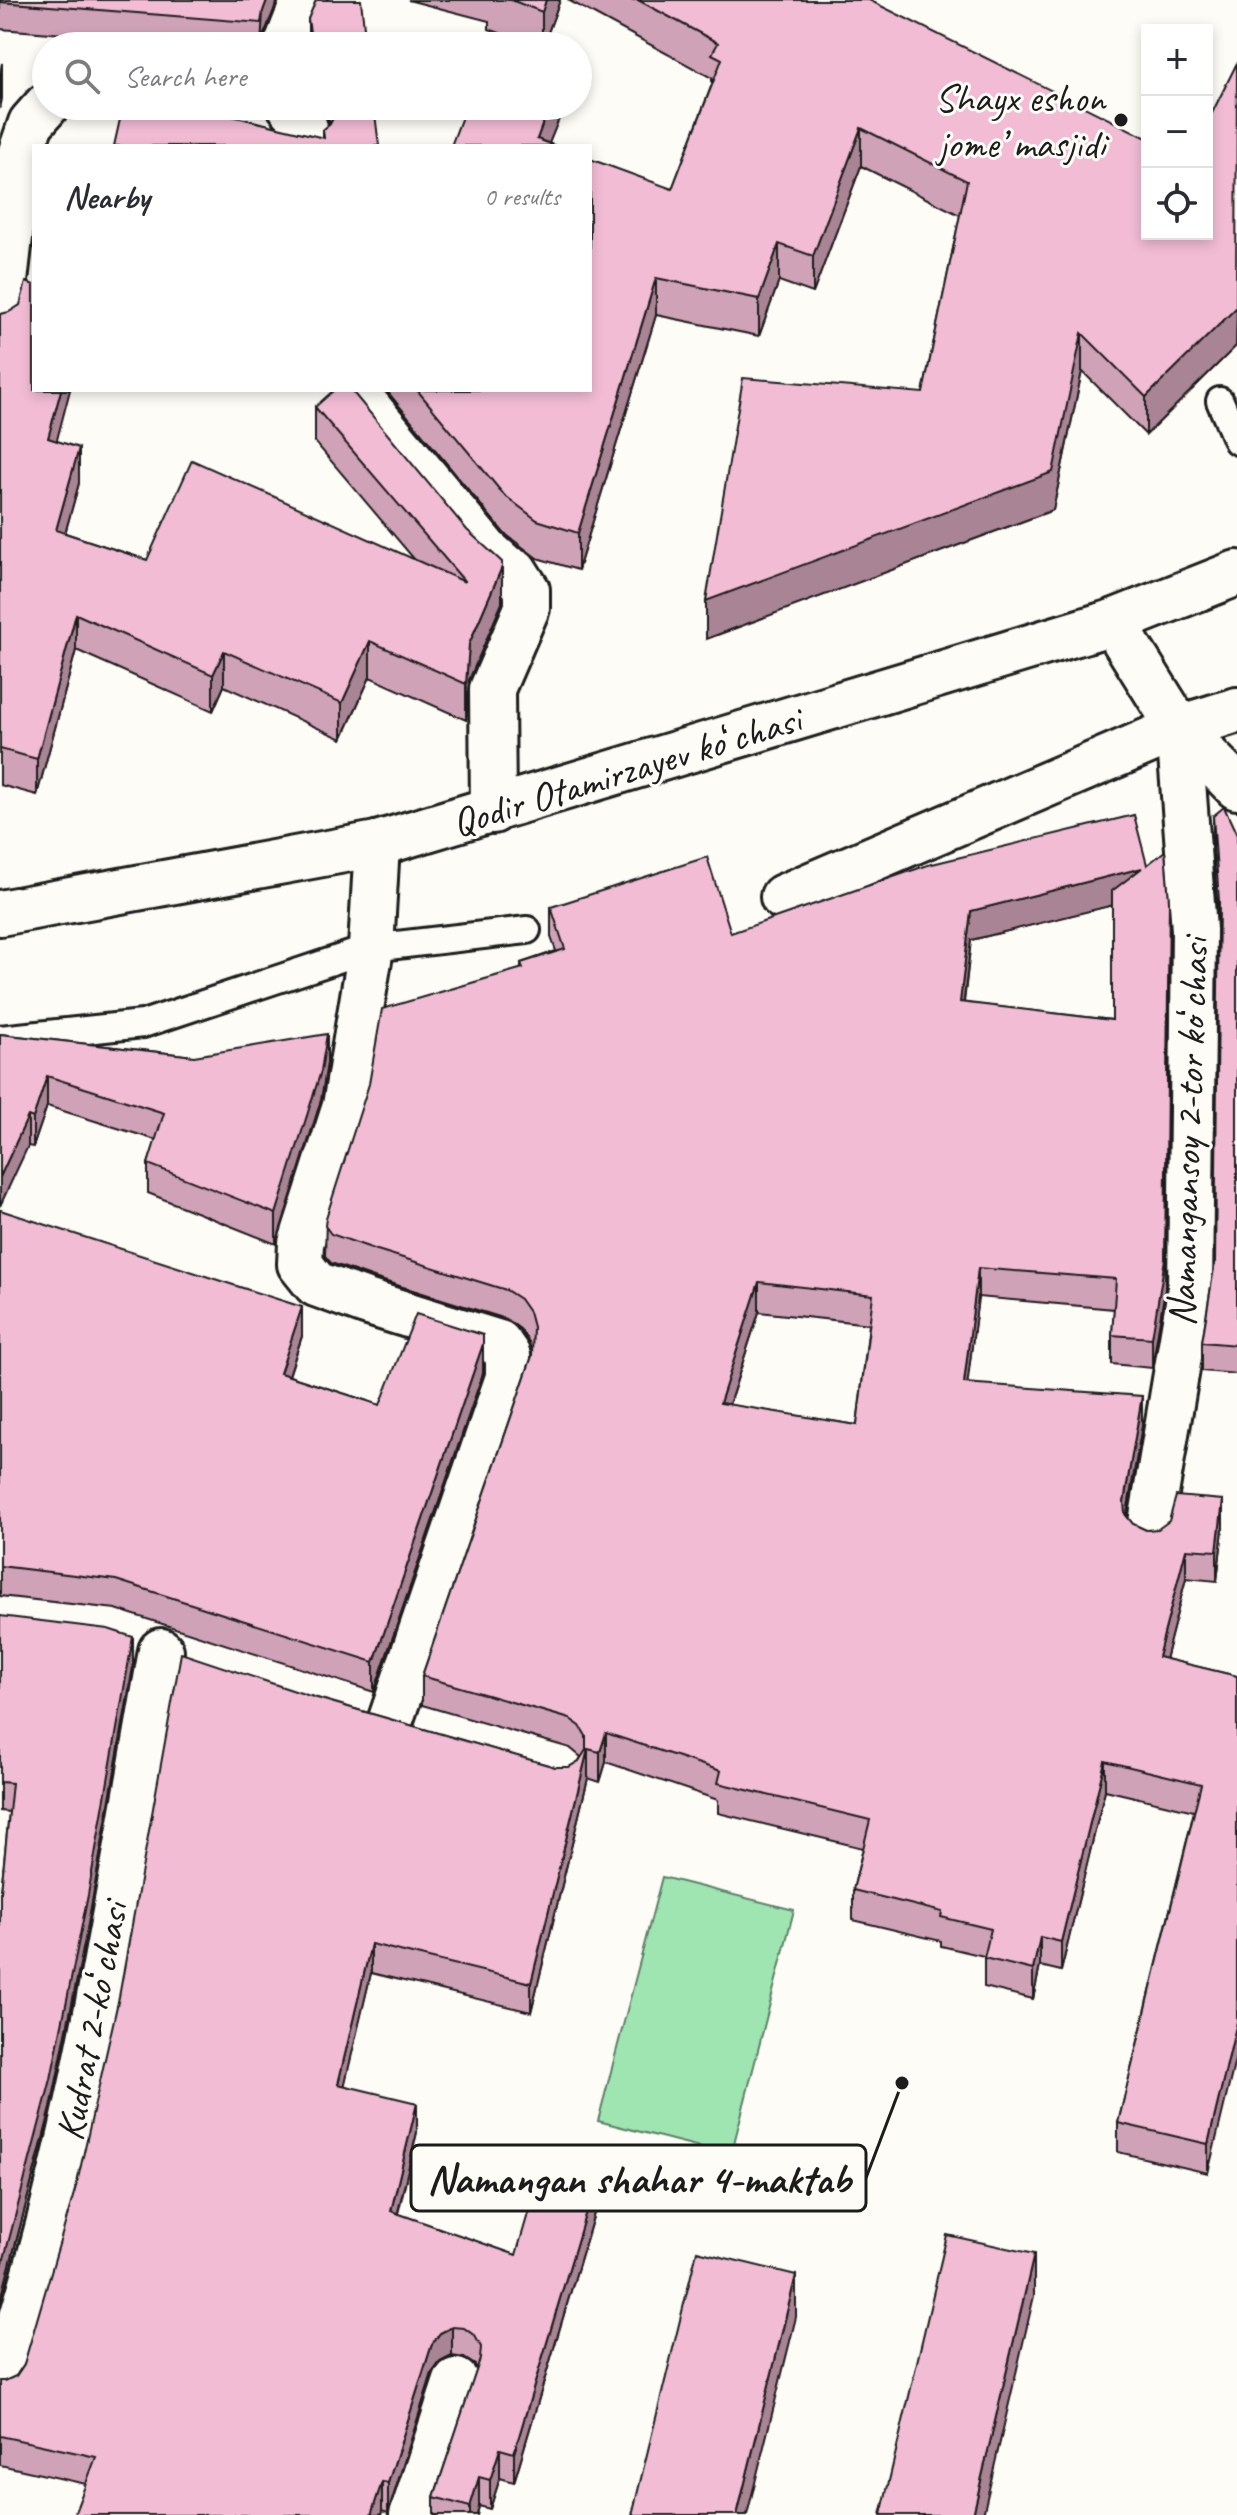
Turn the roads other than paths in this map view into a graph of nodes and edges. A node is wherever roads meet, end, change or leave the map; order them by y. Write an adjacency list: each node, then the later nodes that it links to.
1 (304, 0): 2 (street)
2 (291, 32)
3 (34, 120): 6 (street)
4 (302, 120): 5 (street)
5 (310, 144)
6 (0, 325)
7 (359, 392): 15 (street)
8 (1220, 401): 9 (lane)
9 (1237, 441)
10 (1237, 573): 11 (street, Qodir Otamirzayev koʻchasi)
11 (1113, 622): 13 (street, Namangansoy 2-tor koʻchasi); 15 (street, Qodir Otamirzayev koʻchasi)
12 (1237, 710): 13 (street)
13 (1179, 728): 14 (street, Namangansoy 2-tor koʻchasi); 17 (street); 22 (street, Namangansoy 2-tor koʻchasi)
14 (1237, 787)
15 (493, 811): 16 (street, Qodir Otamirzayev koʻchasi)
16 (377, 844): 18 (street, Qodir Otamirzayev koʻchasi); 20 (street)
17 (783, 897)
18 (0, 913)
19 (527, 930): 20 (lane)
20 (371, 948): 21 (lane); 25 (street)
21 (0, 1039)
22 (1149, 1535)
23 (204, 1664): 28 (street, Kudrat 2-koʻchasi)
24 (346, 1709): 25 (street)
25 (390, 1722): 26 (street)
26 (433, 1735)
27 (456, 2381): 29 (street)
28 (0, 2386)
29 (412, 2515)

